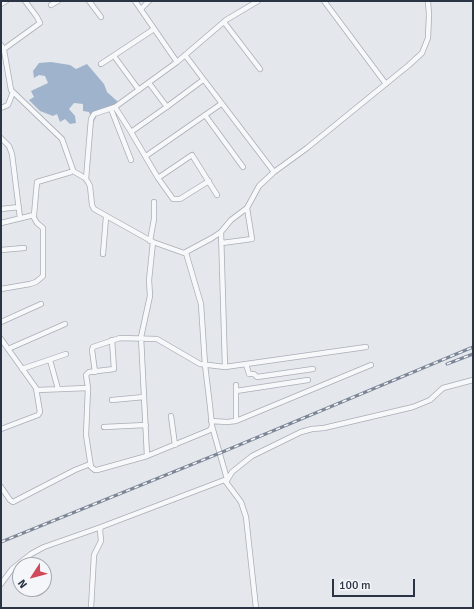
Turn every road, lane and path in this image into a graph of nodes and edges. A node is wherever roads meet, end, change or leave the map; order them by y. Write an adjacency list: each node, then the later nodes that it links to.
1 (6, 1): 10 (street)
2 (25, 1): 16 (street)
3 (58, 1): 11 (street)
4 (89, 1): 13 (street)
5 (135, 1): 12 (street)
6 (150, 1): 12 (street)
7 (258, 1): 14 (street)
8 (324, 1): 26 (street)
9 (428, 1): 26 (street)
10 (1, 4)
11 (51, 5)
12 (141, 9): 15 (street)
13 (101, 17)
14 (224, 22): 17 (street); 23 (street)
15 (154, 29): 18 (street); 19 (street)
16 (2, 47): 21 (street)
17 (185, 55): 19 (street); 24 (street)
18 (114, 56): 20 (street); 27 (street)
19 (177, 62): 25 (street)
20 (101, 64)
21 (7, 66): 22 (street); 28 (street)
22 (1, 68)
23 (260, 69)
24 (203, 80): 29 (street); 30 (street)
25 (149, 83): 27 (street); 30 (street)
26 (386, 84): 40 (street)
27 (139, 90): 32 (street)
28 (13, 92): 31 (street); 39 (street)
29 (221, 104): 33 (street); 40 (street)
30 (167, 107): 34 (street)
31 (1, 108)
32 (113, 108): 34 (street); 37 (street); 42 (street)
33 (205, 115): 36 (street); 38 (street)
34 (131, 132): 36 (street)
35 (1, 138): 46 (street)
36 (146, 156): 41 (street)
37 (131, 160)
38 (243, 167)
39 (72, 171): 42 (street); 49 (street)
40 (274, 172): 47 (street)
41 (158, 178): 43 (street); 43 (street)
42 (86, 179): 50 (street)
43 (209, 181): 44 (street)
44 (217, 195)
45 (154, 202): 54 (street)
46 (19, 207): 48 (street); 51 (street)
47 (247, 208): 53 (street); 55 (street)
48 (1, 209)
49 (33, 216): 51 (street); 60 (street)
50 (106, 217): 54 (street); 59 (street)
51 (20, 218): 52 (street)
52 (1, 223)
53 (221, 232): 55 (street); 58 (street)
54 (151, 241): 58 (street); 64 (street)
55 (222, 243): 74 (street)
56 (24, 248): 57 (street)
57 (1, 250)
58 (186, 253): 71 (street)
59 (103, 254)
60 (1, 289)
61 (42, 304): 62 (street)
62 (1, 322)
63 (64, 324): 68 (street)
64 (141, 337): 66 (street); 71 (street); 85 (street)
65 (1, 339): 68 (street)
66 (112, 340): 77 (street); 77 (street)
67 (366, 347): 72 (street)
68 (8, 349): 75 (street)
69 (66, 354): 70 (street)
70 (50, 360): 75 (street); 82 (street)
71 (205, 364): 74 (street); 88 (street)
72 (246, 364): 74 (street); 76 (street)
73 (371, 365): 89 (street)
74 (225, 367)
75 (22, 369): 83 (street)
76 (313, 369)
77 (94, 372): 81 (street)
78 (308, 380): 84 (street)
79 (473, 380): 97 (street)
80 (236, 385): 84 (street)
81 (88, 388): 82 (street); 96 (street)
82 (58, 389): 83 (street)
83 (37, 390): 93 (street)
84 (236, 391): 89 (street)
85 (144, 397): 86 (street); 90 (street)
86 (112, 400)
87 (171, 416): 94 (street)
88 (211, 420): 89 (street); 91 (street)
89 (236, 421)
90 (146, 424): 92 (street); 95 (street)
91 (212, 426): 94 (street); 97 (street)
92 (104, 427)
93 (1, 429)
94 (175, 444): 95 (street)
95 (147, 456): 96 (street)
96 (90, 464): 98 (street)
97 (227, 479): 99 (street); 102 (street)
98 (1, 487)
99 (101, 527): 100 (street); 101 (street)
100 (1, 584)
101 (91, 608)
102 (256, 608)

